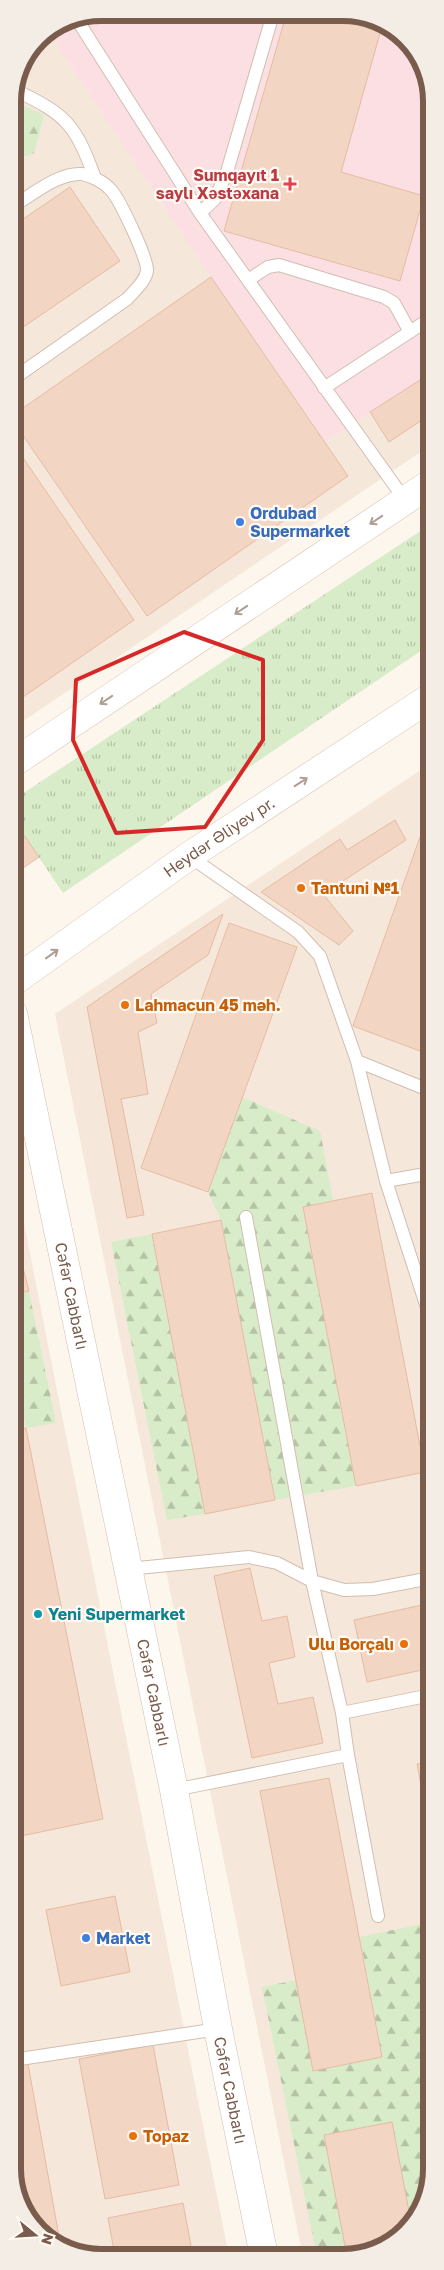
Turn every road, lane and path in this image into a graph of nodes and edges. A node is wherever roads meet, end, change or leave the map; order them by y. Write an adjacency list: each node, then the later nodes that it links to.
1 (271, 21): 6 (lane)
2 (80, 25): 6 (lane)
3 (22, 93): 4 (lane)
4 (95, 178): 5 (lane); 10 (lane)
5 (21, 201)
6 (200, 213): 7 (lane)
7 (248, 280): 9 (lane); 11 (lane)
8 (423, 323): 9 (lane)
9 (410, 332): 11 (lane)
10 (21, 373)
11 (324, 388): 13 (lane)
12 (423, 488): 13 (street)
13 (405, 500): 15 (street, one-way to 15)
14 (423, 702): 16 (street, Heydər Əliyev pr., one-way to 14)
15 (21, 757)
16 (189, 856): 17 (street, Heydər Əliyev pr., one-way to 16); 19 (lane)
17 (21, 976)
18 (21, 1052): 25 (street, Cəfər Cabbarlı)
19 (357, 1061): 20 (lane); 22 (lane)
20 (423, 1085)
21 (423, 1174): 22 (lane)
22 (386, 1181): 24 (lane)
23 (246, 1217): 26 (lane)
24 (423, 1295)
25 (128, 1569): 26 (lane); 31 (street, Cəfər Cabbarlı)
26 (312, 1580): 27 (lane); 29 (lane)
27 (423, 1580)
28 (423, 1697): 29 (lane)
29 (342, 1713): 30 (lane)
30 (348, 1755): 31 (lane); 32 (lane)
31 (174, 1790): 33 (street, Cəfər Cabbarlı)
32 (378, 1916)
33 (218, 2028): 34 (lane); 35 (street, Cəfər Cabbarlı)
34 (21, 2059)
35 (263, 2249)

